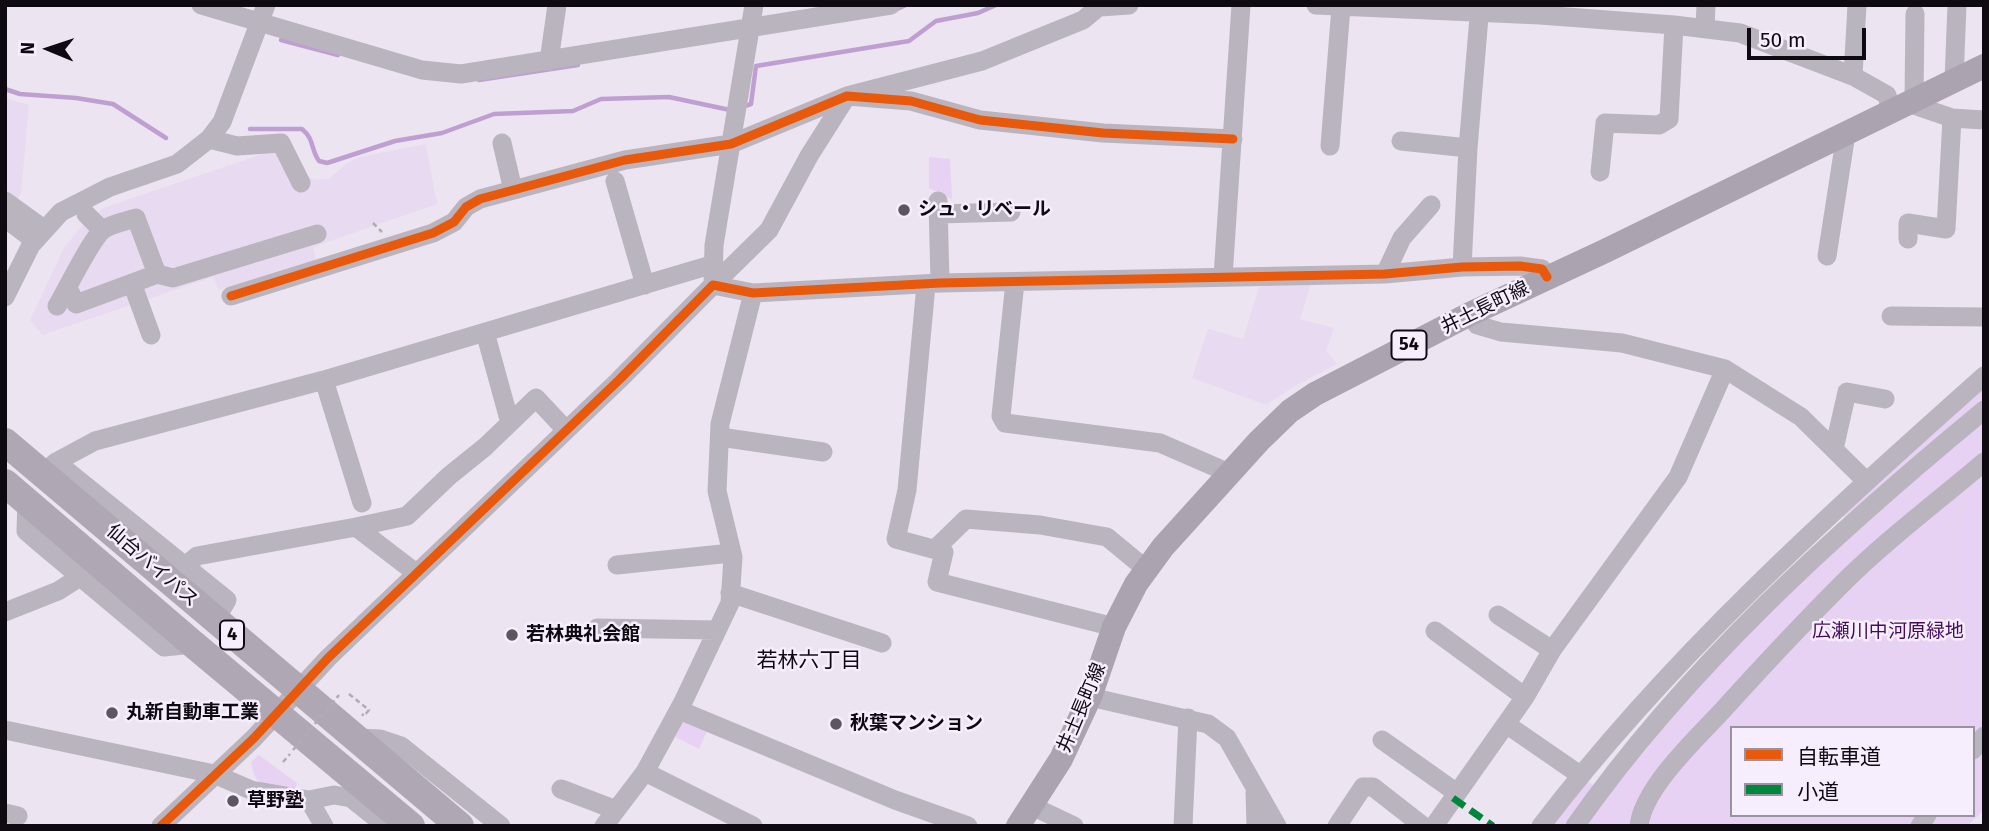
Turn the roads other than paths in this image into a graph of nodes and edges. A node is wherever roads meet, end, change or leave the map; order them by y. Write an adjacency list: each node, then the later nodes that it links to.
1 (201, 5): 16 (street)
2 (557, 5): 21 (street)
3 (754, 5): 20 (street)
4 (891, 5): 14 (street)
5 (1129, 5): 11 (street)
6 (1241, 5): 31 (street)
7 (1316, 5): 12 (street)
8 (1706, 5): 19 (street)
9 (1857, 5): 23 (street)
10 (1957, 5): 24 (street)
11 (1101, 6): 25 (street)
12 (1341, 7): 13 (street); 35 (street)
13 (1479, 8): 15 (street); 36 (street)
14 (850, 9): 20 (street)
15 (1541, 10): 18 (street)
16 (263, 14): 21 (street); 30 (street)
17 (1915, 14): 26 (street)
18 (1674, 24): 19 (street); 37 (street)
19 (1705, 28): 23 (street)
20 (749, 35): 21 (street); 34 (street)
21 (549, 61)
22 (1984, 66): 24 (main road, 井土長町線 / 54)
23 (1853, 76): 26 (street)
24 (1954, 80): 26 (main road, 井土長町線 / 54)
25 (847, 96): 31 (street); 34 (street); 61 (street)
26 (1904, 105): 27 (street); 29 (main road, 井土長町線 / 54)
27 (1952, 118): 28 (street); 49 (street)
28 (1984, 120)
29 (1846, 134): 50 (street); 56 (main road, 井土長町線 / 54)
30 (209, 139): 39 (street); 48 (street)
31 (1233, 139): 55 (street)
32 (1401, 141): 36 (street)
33 (502, 143): 40 (street)
34 (731, 145): 40 (street); 51 (street)
35 (1330, 146)
36 (1468, 148): 52 (street)
37 (1600, 172)
38 (615, 181): 60 (street)
39 (301, 183)
40 (513, 190): 64 (street)
41 (5, 201): 48 (street)
42 (1430, 205): 54 (street)
43 (1011, 212): 59 (street)
44 (86, 214): 46 (street)
45 (10, 225): 48 (street)
46 (102, 230): 53 (street); 62 (street)
47 (317, 234): 53 (street)
48 (40, 235): 65 (street)
49 (1908, 239)
50 (1827, 256)
51 (714, 264): 60 (street); 61 (street)
52 (1462, 267): 54 (street); 56 (street)
53 (157, 274): 58 (street)
54 (1385, 274): 55 (street)
55 (1223, 277): 57 (street)
56 (1547, 277): 67 (main road, 井土長町線 / 54)
57 (1015, 282): 59 (street); 85 (street)
58 (132, 283): 62 (street); 71 (street)
59 (933, 284): 63 (street); 91 (street)
60 (645, 285): 70 (street)
61 (713, 285): 63 (street); 78 (street)
62 (68, 288): 66 (street)
63 (753, 293): 79 (street)
64 (232, 296)
65 (5, 297)
66 (57, 306)
67 (1470, 314): 72 (street); 85 (main road, 井土長町線 / 54)
68 (1891, 316): 69 (street)
69 (1984, 317)
70 (485, 332): 74 (street); 77 (street)
71 (151, 334)
72 (1725, 369): 81 (street); 108 (street)
73 (1984, 376): 86 (street)
74 (324, 380): 84 (street); 89 (street)
75 (1885, 400): 81 (street)
76 (1984, 410): 146 (street)
77 (510, 424): 78 (street); 90 (street)
78 (566, 430): 96 (street)
79 (720, 437): 82 (street); 92 (street)
80 (5, 442): 84 (highway, 仙台バイパス / 4)
81 (1835, 449): 86 (street)
82 (823, 452)
83 (1984, 463): 147 (street)
84 (50, 467): 94 (street); 101 (highway, 仙台バイパス / 4)
85 (1229, 473): 95 (main road, 井土長町線 / 54)
86 (1866, 481): 121 (street)
87 (5, 483): 88 (highway, 仙台バイパス / 4)
88 (27, 500): 97 (street); 107 (highway, 仙台バイパス / 4)
89 (362, 503)
90 (356, 527): 94 (street); 96 (street)
91 (935, 549): 95 (street); 102 (street)
92 (731, 553): 93 (street); 98 (street)
93 (617, 565)
94 (185, 566): 101 (street)
95 (1147, 570): 102 (main road, 井土長町線 / 54)
96 (416, 573): 109 (street)
97 (80, 577): 99 (street); 107 (street)
98 (730, 593): 104 (street); 106 (street)
99 (5, 612)
100 (1498, 615): 108 (street)
101 (215, 620): 109 (highway, 仙台バイパス / 4)
102 (1114, 627): 111 (main road, 井土長町線 / 54)
103 (597, 628): 104 (street)
104 (717, 629): 112 (street)
105 (1435, 631): 110 (street)
106 (882, 643)
107 (193, 644): 113 (highway, 仙台バイパス / 4)
108 (1552, 650): 110 (street)
109 (298, 691): 113 (street); 117 (highway, 仙台バイパス / 4)
110 (1525, 696): 115 (street)
111 (1090, 697): 114 (street); 126 (main road, 井土長町線 / 54)
112 (679, 710): 119 (street); 136 (street)
113 (277, 713): 120 (street); 131 (highway, 仙台バイパス / 4)
114 (1188, 718): 123 (street); 139 (street)
115 (1506, 724): 121 (street); 124 (street)
116 (5, 730): 120 (street)
117 (356, 738): 132 (highway, 仙台バイパス / 4); 133 (street)
118 (1382, 740): 124 (street)
119 (645, 772): 127 (street); 135 (street)
120 (214, 774): 125 (street); 128 (street)
121 (1580, 775): 145 (street)
122 (561, 789): 127 (street)
123 (1255, 791): 140 (street); 141 (street)
124 (1457, 793): 144 (street)
125 (309, 800): 129 (street); 130 (street)
126 (1032, 806): 137 (main road, 井土長町線 / 54); 138 (street)
127 (616, 810): 134 (street)
128 (161, 826)
129 (324, 826)
130 (386, 826)
131 (411, 826)
132 (460, 826)
133 (502, 826)
134 (604, 826)
135 (753, 826)
136 (968, 826)
137 (1018, 826)
138 (1074, 826)
139 (1183, 826)
140 (1256, 826)
141 (1277, 826)
142 (1338, 826): 143 (street)
143 (1423, 826)
144 (1434, 826)
145 (1541, 826)
146 (1575, 826)
147 (1639, 826)

